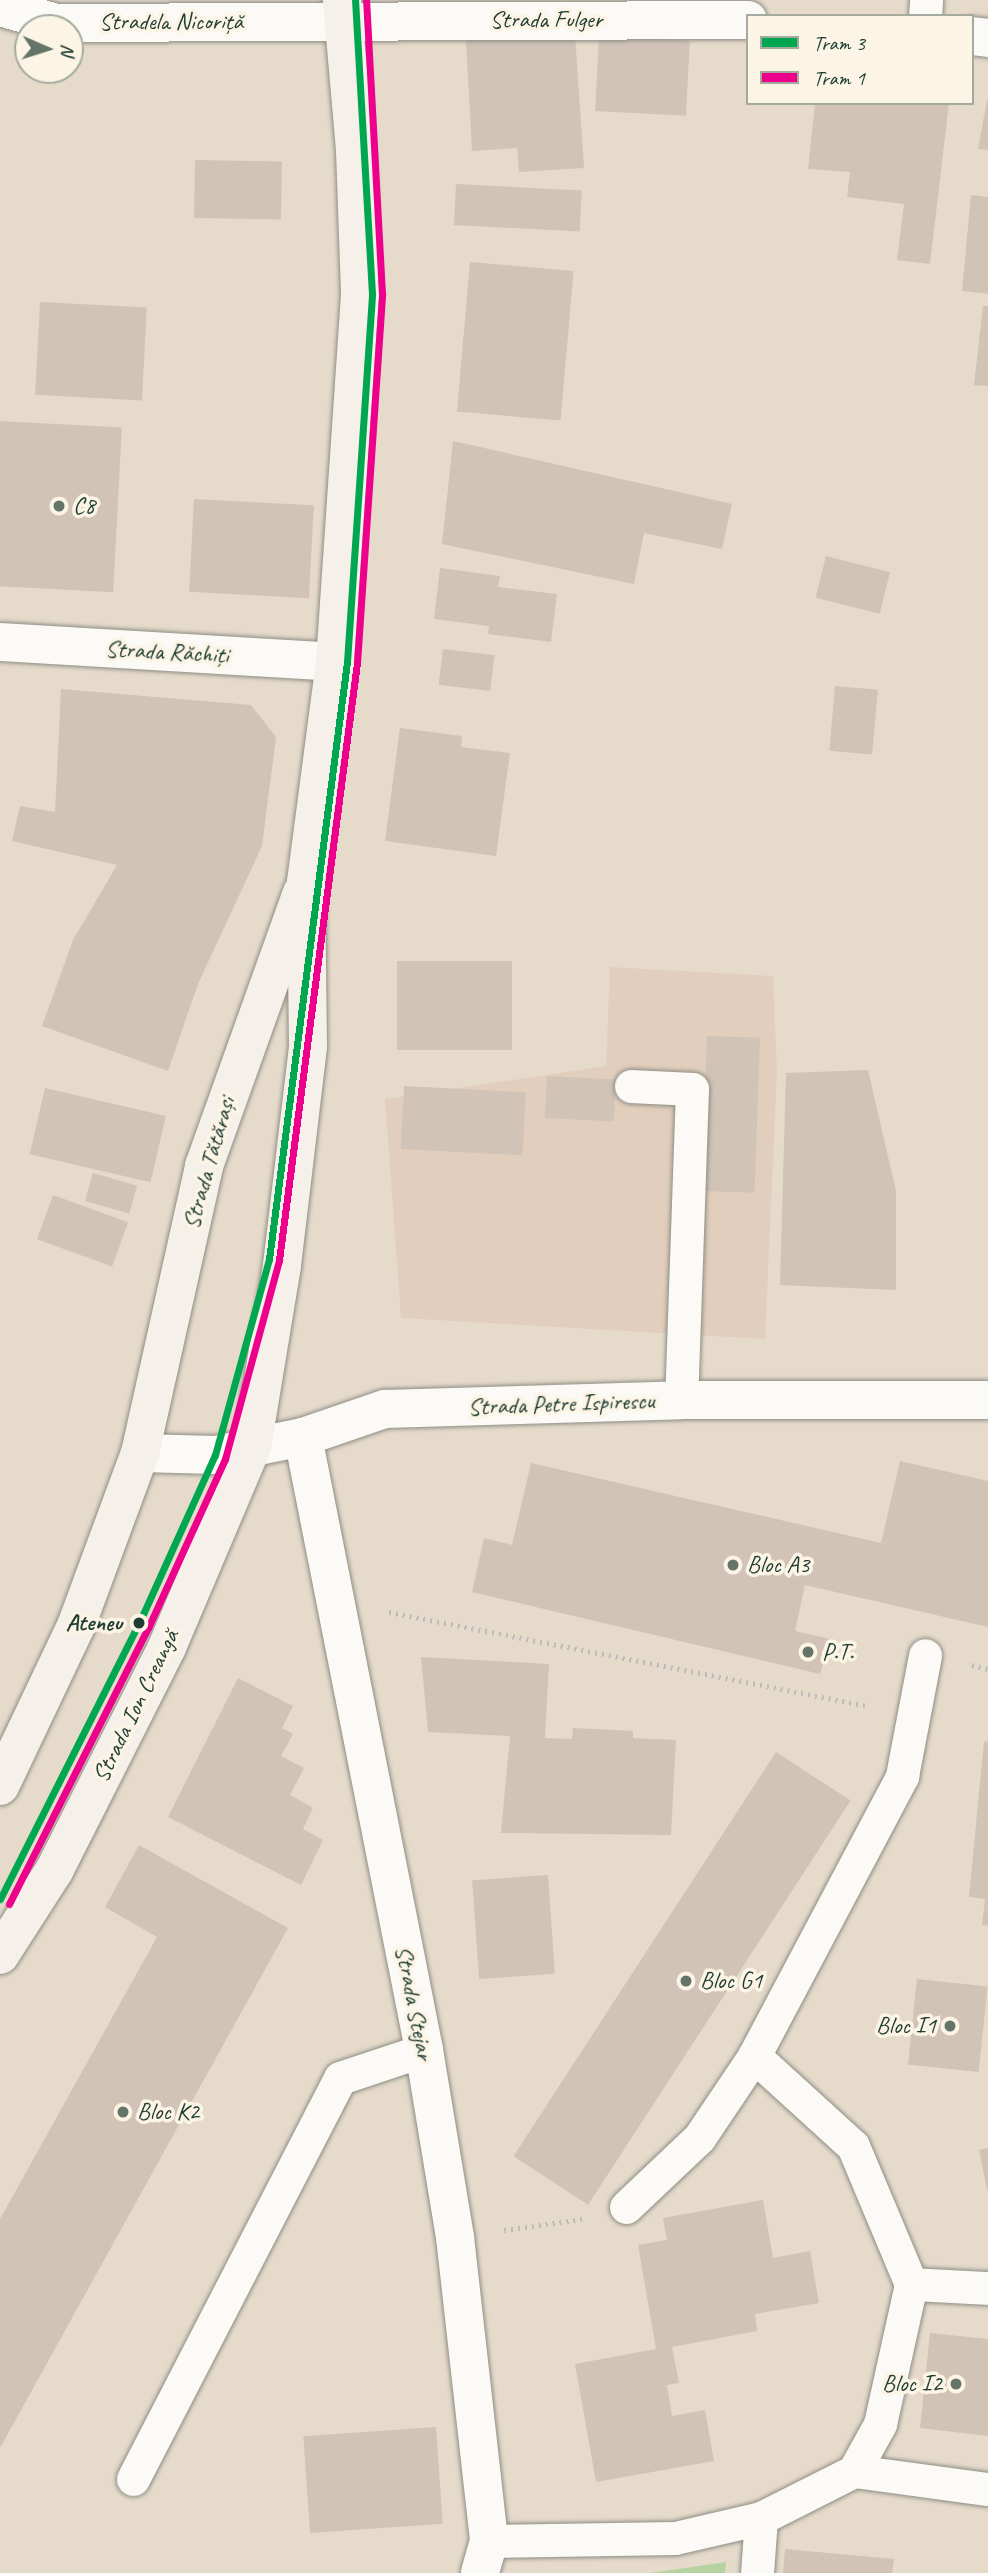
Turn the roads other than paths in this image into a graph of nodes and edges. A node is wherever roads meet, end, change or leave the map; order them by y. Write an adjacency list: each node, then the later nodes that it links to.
1 (0, 7): 2 (street, Stradela Nicoriță)
2 (343, 10): 3 (street, Strada Fulger); 5 (street, Strada Tătărași)
3 (746, 20)
4 (0, 642): 5 (street, Strada Răchiți)
5 (335, 662): 6 (street, Strada Tătărași)
6 (306, 882): 11 (street, Strada Tătărași); 12 (street, Strada Tătărași)
7 (631, 1086): 8 (lane)
8 (681, 1400): 9 (street, Strada Petre Ispirescu); 10 (street, Strada Petre Ispirescu)
9 (988, 1400)
10 (303, 1437): 11 (street, Strada Petre Ispirescu); 16 (street, Strada Stejar)
11 (251, 1447): 12 (street, Strada Petre Ispirescu); 15 (street, Strada Ion Creangă)
12 (140, 1453): 14 (street)
13 (925, 1655): 17 (lane)
14 (0, 1786)
15 (0, 1955)
16 (424, 2050): 22 (lane); 25 (street, Strada Stejar)
17 (754, 2056): 18 (lane); 19 (lane)
18 (626, 2207)
19 (911, 2284): 20 (lane); 21 (lane)
20 (988, 2288)
21 (854, 2471): 23 (lane); 24 (lane)
22 (133, 2479)
23 (988, 2489)
24 (761, 2518): 25 (lane); 26 (lane)
25 (484, 2557)
26 (757, 2573)

